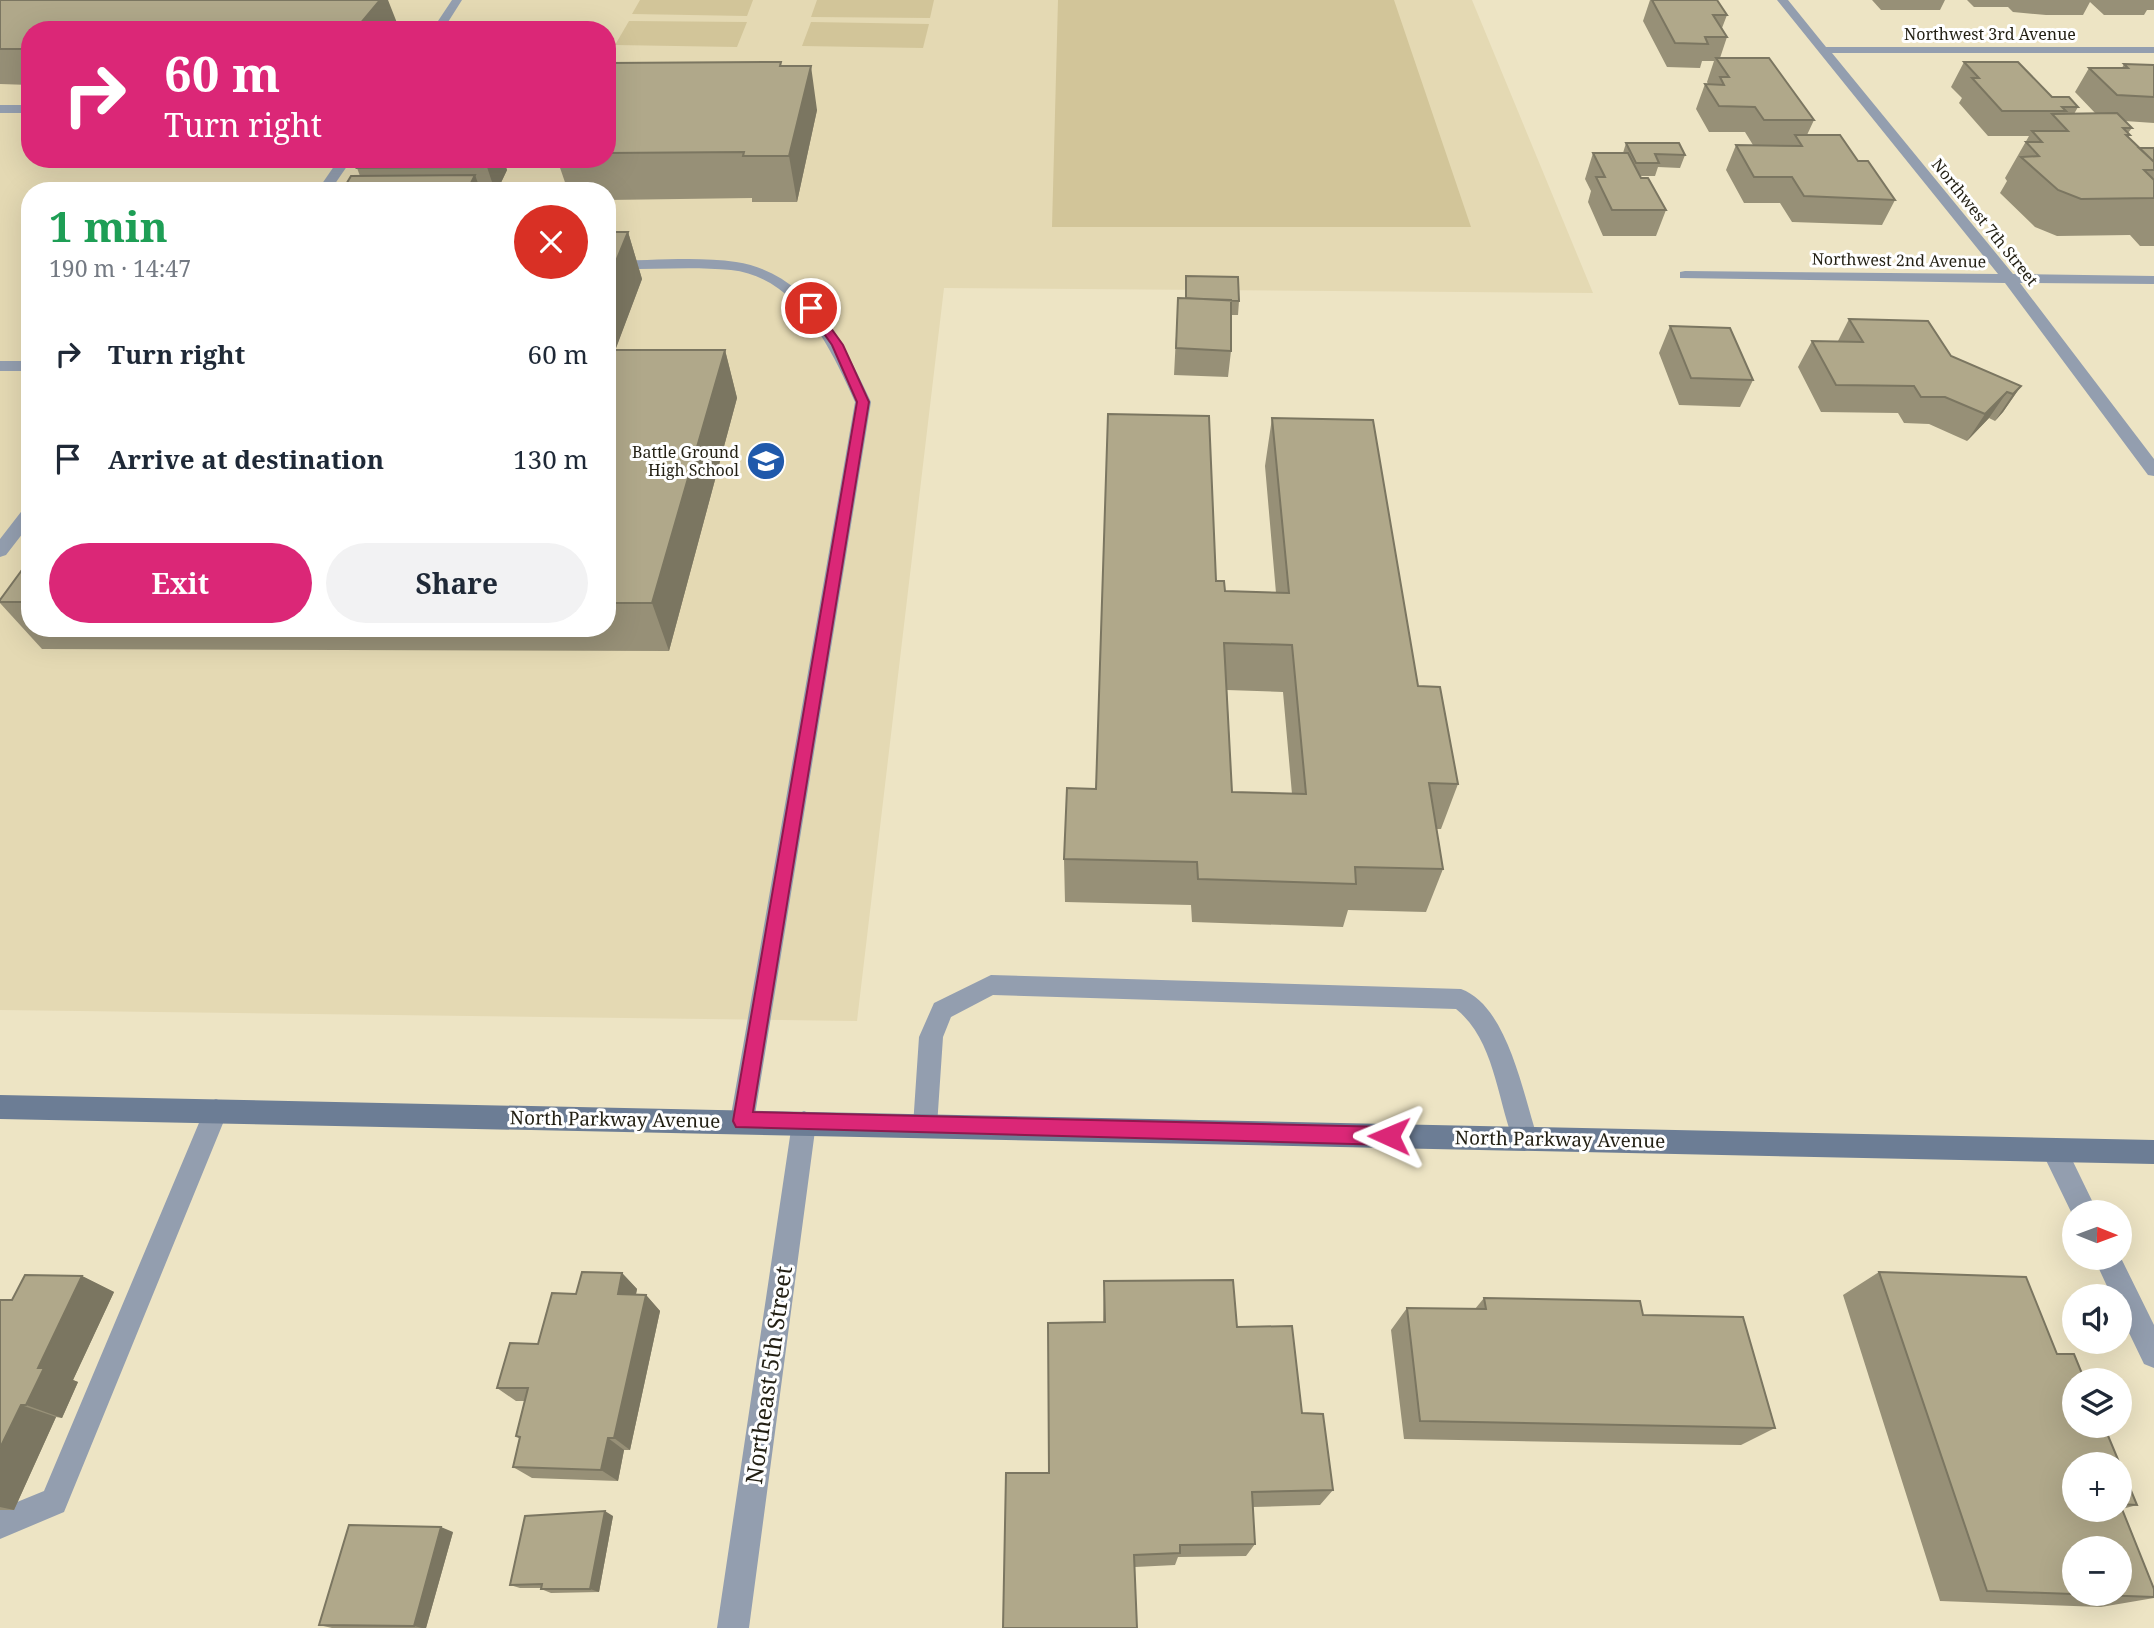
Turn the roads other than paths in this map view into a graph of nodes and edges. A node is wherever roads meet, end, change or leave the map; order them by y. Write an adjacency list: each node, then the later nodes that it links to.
1 (457, 0): 3 (street)
2 (1782, 0): 4 (street, Northwest 7th Street)
3 (442, 21)
4 (1825, 50): 5 (street, Northwest 3rd Avenue); 10 (street, Northwest 7th Street)
5 (2154, 50)
6 (0, 109): 7 (street)
7 (21, 109)
8 (616, 265): 19 (street)
9 (1685, 275): 10 (street, Northwest 2nd Avenue)
10 (2009, 278): 11 (street, Northwest 2nd Avenue); 14 (street, Northwest 7th Street)
11 (2154, 280)
12 (0, 366): 13 (street)
13 (21, 366)
14 (2154, 471)
15 (21, 524): 16 (street)
16 (0, 551)
17 (0, 1107): 18 (street, North Parkway Avenue)
18 (216, 1111): 19 (street, North Parkway Avenue); 28 (street)
19 (742, 1121): 20 (street, North Parkway Avenue)
20 (804, 1123): 21 (street, North Parkway Avenue); 29 (street, Northeast 5th Street)
21 (925, 1126): 22 (street, North Parkway Avenue); 22 (street)
22 (1525, 1139): 23 (street, North Parkway Avenue)
23 (2054, 1150): 24 (street, North Parkway Avenue); 25 (street)
24 (2154, 1152)
25 (2079, 1200)
26 (2113, 1270): 27 (street)
27 (2154, 1354)
28 (0, 1524)
29 (733, 1628)

